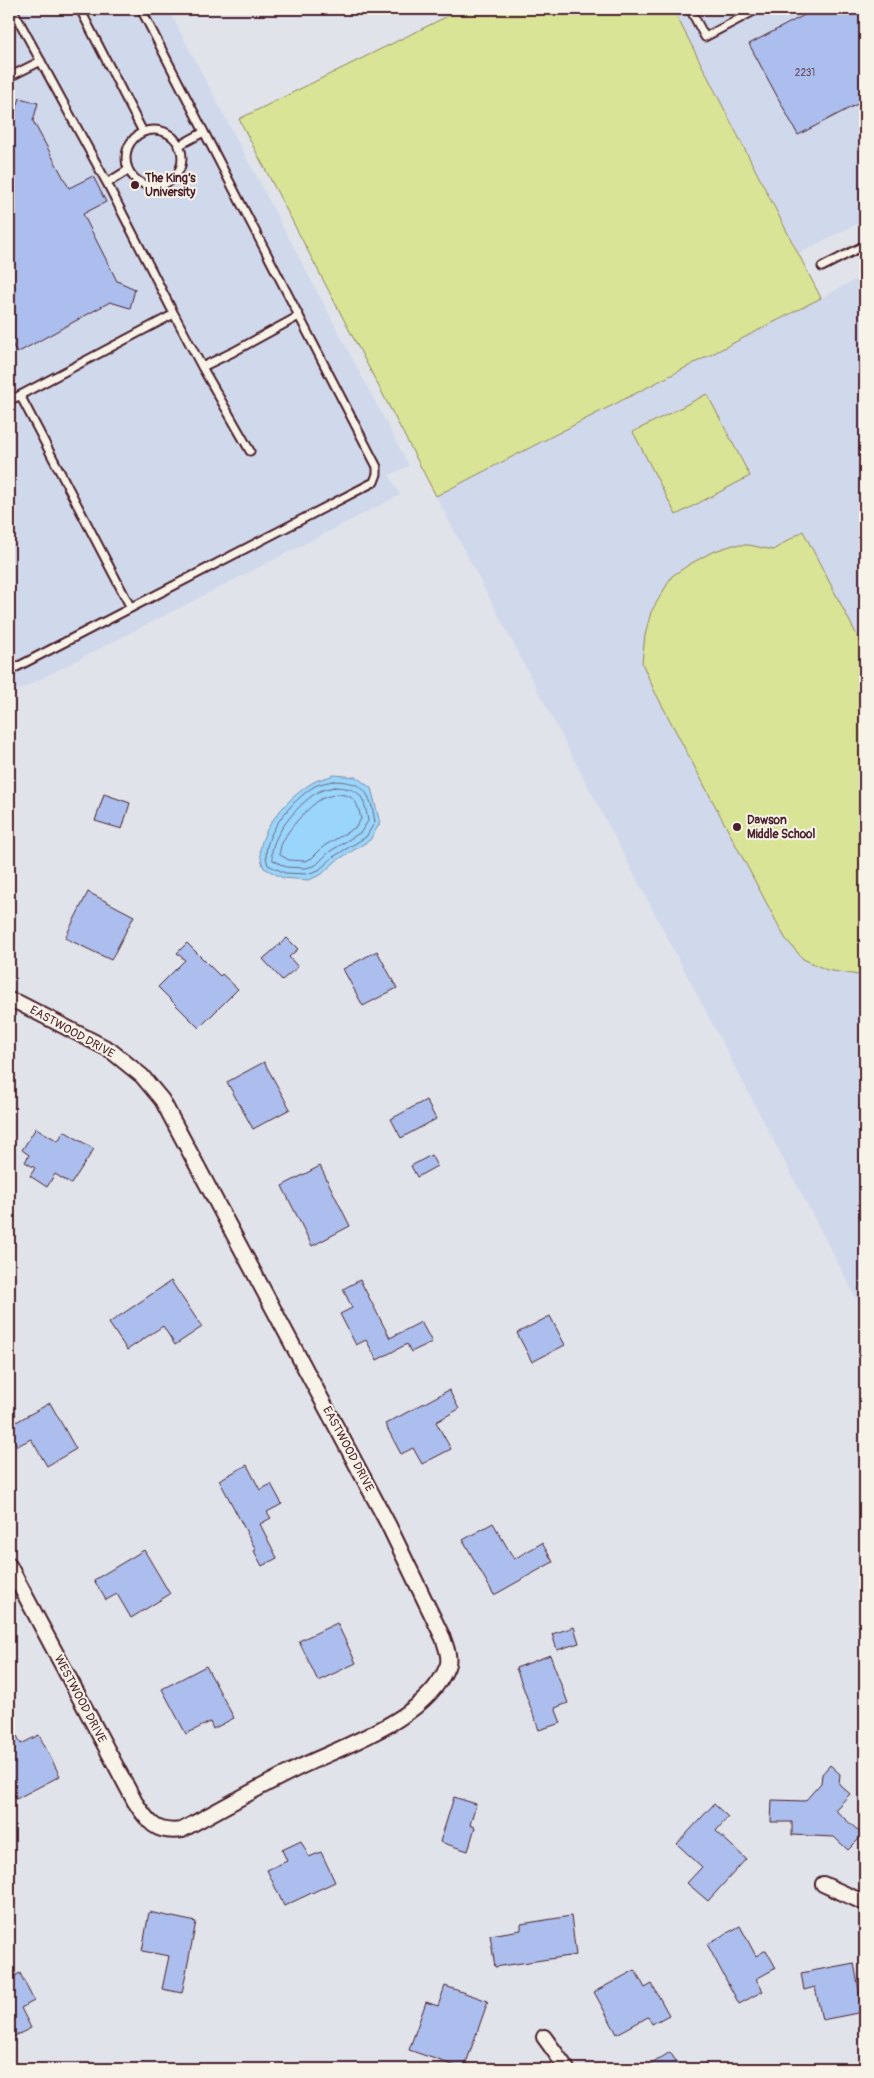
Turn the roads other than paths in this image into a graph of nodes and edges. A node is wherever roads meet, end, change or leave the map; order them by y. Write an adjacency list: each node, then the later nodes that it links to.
1 (80, 9): 8 (lane)
2 (141, 9): 9 (lane)
3 (690, 9): 4 (lane)
4 (758, 9)
5 (14, 11): 6 (lane)
6 (40, 61): 7 (lane); 12 (lane)
7 (9, 77)
8 (143, 132): 10 (lane); 11 (lane)
9 (204, 132): 10 (lane); 16 (lane)
10 (178, 146): 11 (lane)
11 (128, 170): 12 (lane)
12 (107, 183): 15 (lane)
13 (865, 245): 14 (lane)
14 (822, 267)
15 (174, 314): 17 (lane); 18 (lane)
16 (299, 316): 17 (lane); 21 (lane)
17 (202, 367): 20 (lane)
18 (20, 395): 19 (lane); 21 (lane)
19 (9, 401)
20 (250, 451)
21 (131, 608): 22 (lane)
22 (9, 671)
23 (9, 1000): 25 (street, EASTWOOD DRIVE)
24 (9, 1565): 25 (street, WESTWOOD DRIVE)
25 (158, 1828)
26 (823, 1884): 27 (street)
27 (865, 1902)
28 (544, 2037): 29 (street)
29 (567, 2069)

